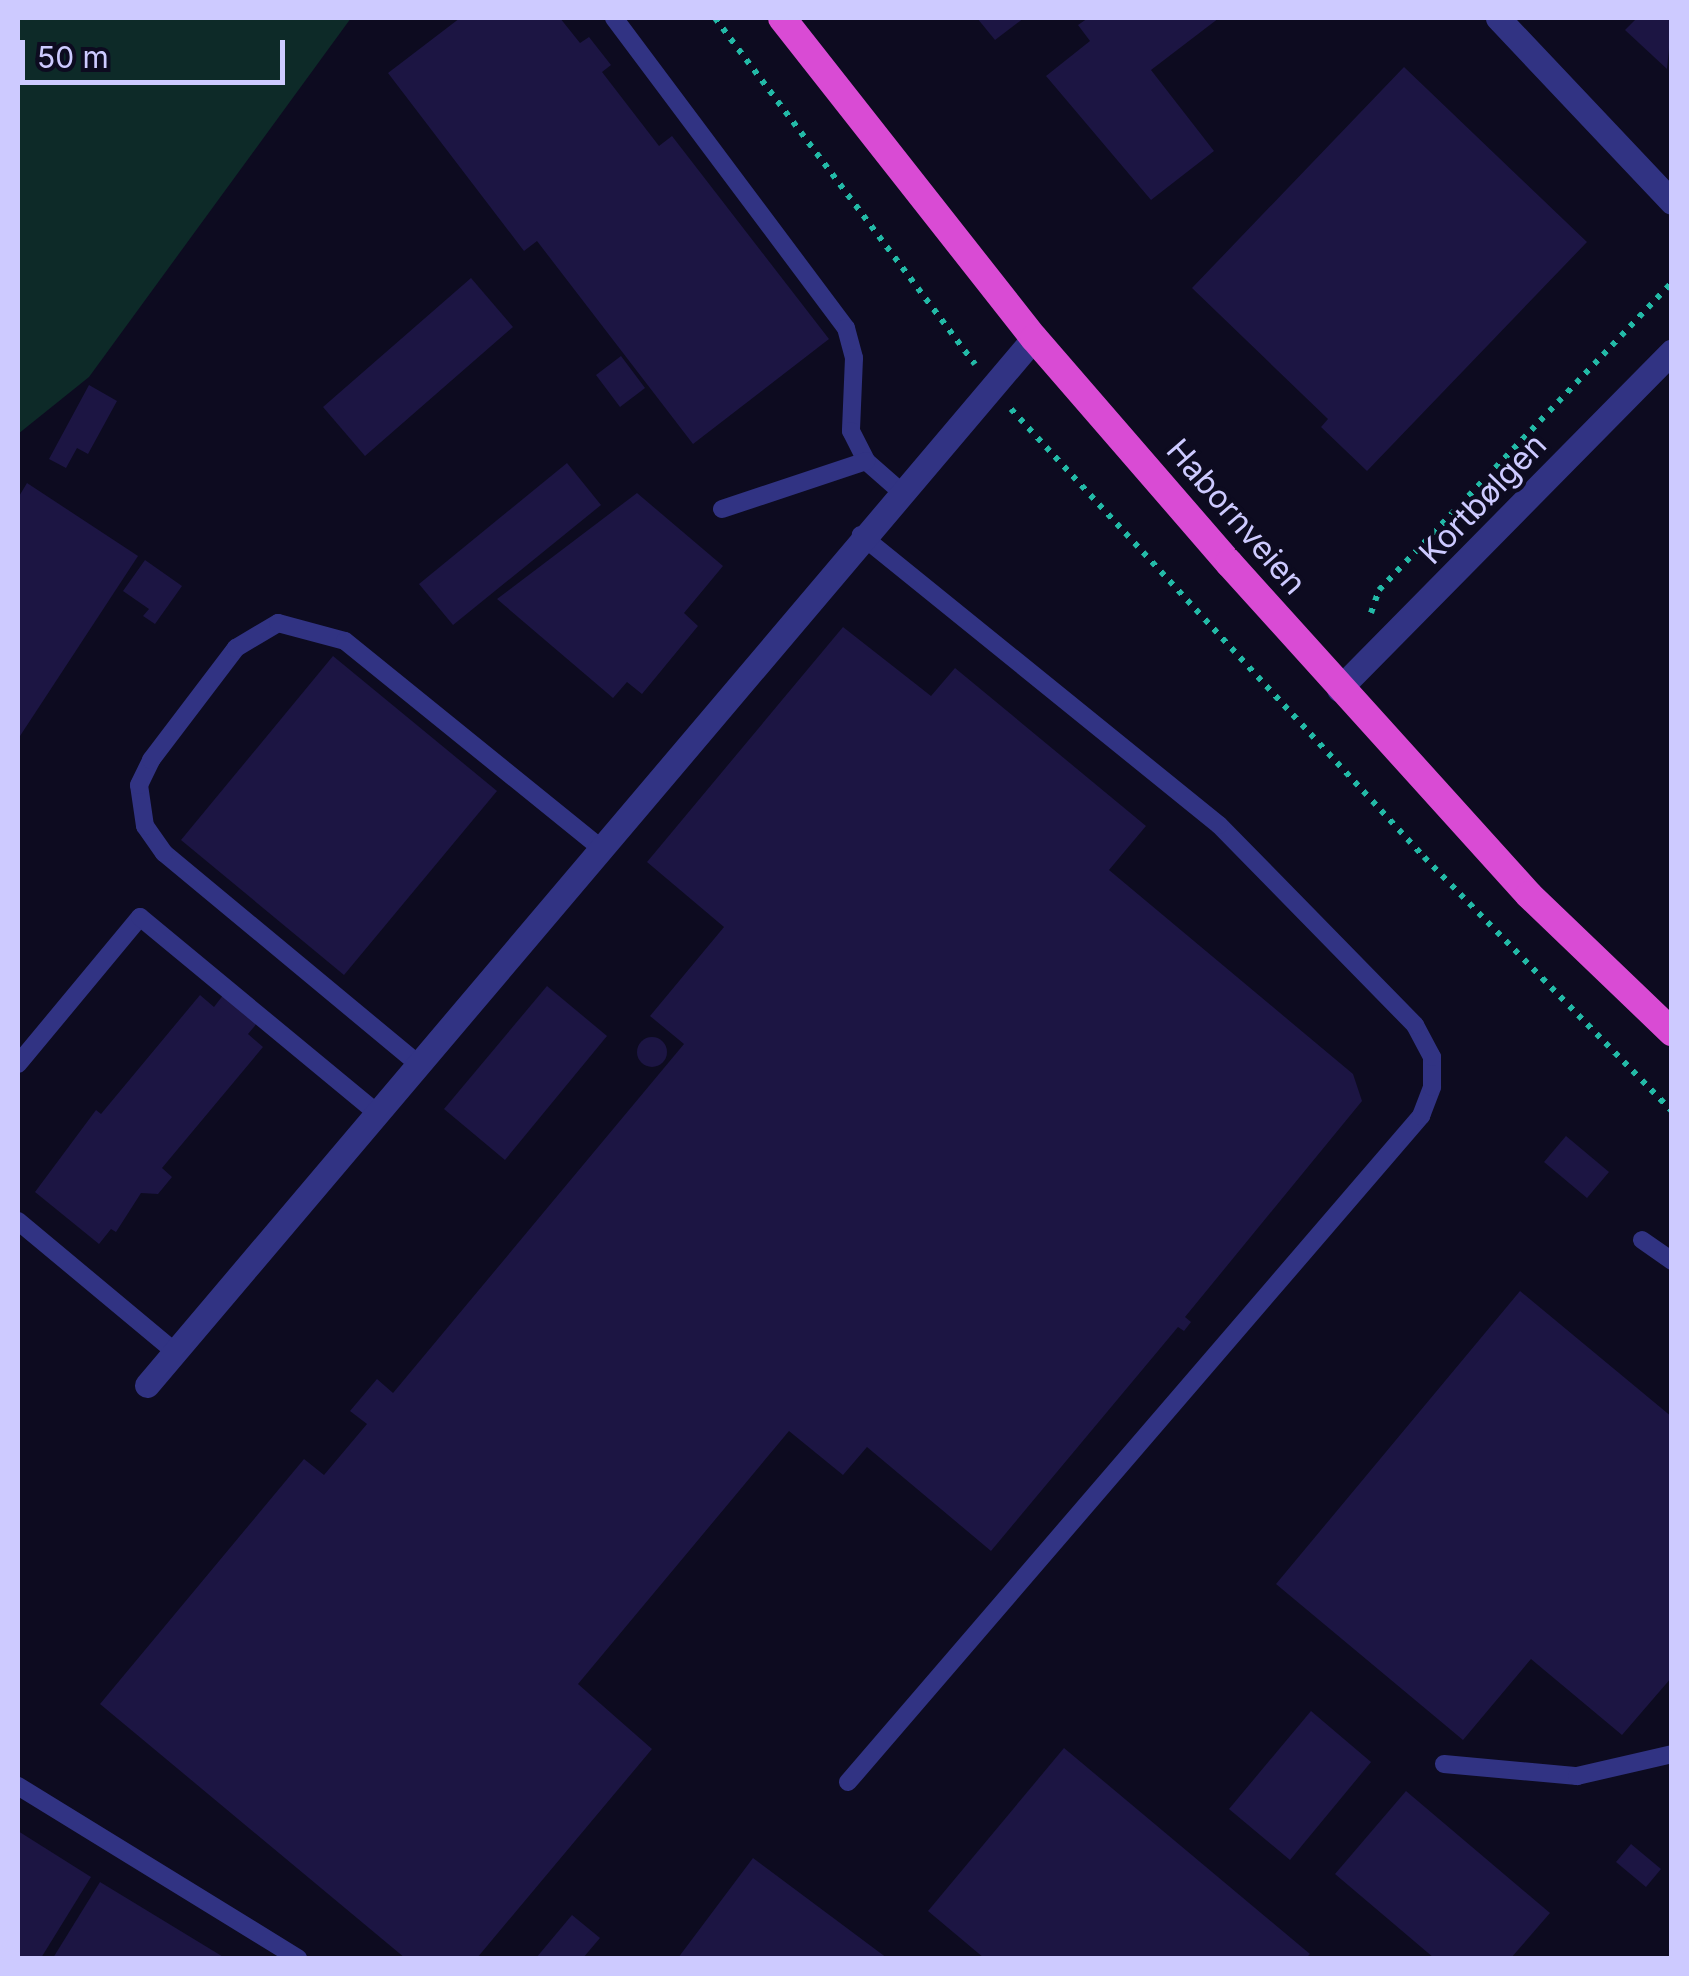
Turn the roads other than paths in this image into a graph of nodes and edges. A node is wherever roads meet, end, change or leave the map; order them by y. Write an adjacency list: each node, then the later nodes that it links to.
1 (614, 18): 7 (lane)
2 (782, 18): 5 (highway, Habornveien)
3 (1498, 18): 4 (street)
4 (1672, 202)
5 (1034, 338): 8 (street); 11 (highway, Habornveien)
6 (1672, 351): 11 (street, Kortbølgen)
7 (866, 461): 8 (lane); 9 (lane)
8 (899, 490): 10 (street)
9 (722, 509)
10 (861, 536): 12 (street); 24 (lane)
11 (1339, 689): 13 (highway, Habornveien)
12 (600, 846): 14 (street); 14 (lane)
13 (1672, 1032)
14 (418, 1063): 16 (street)
15 (18, 1064): 16 (lane)
16 (376, 1112): 20 (street)
17 (18, 1221): 20 (lane)
18 (1642, 1240): 19 (lane)
19 (1672, 1261)
20 (175, 1352): 21 (street)
21 (147, 1385)
22 (1672, 1754): 23 (lane)
23 (1444, 1764)
24 (848, 1782)
25 (18, 1786): 26 (lane)
26 (298, 1958)

